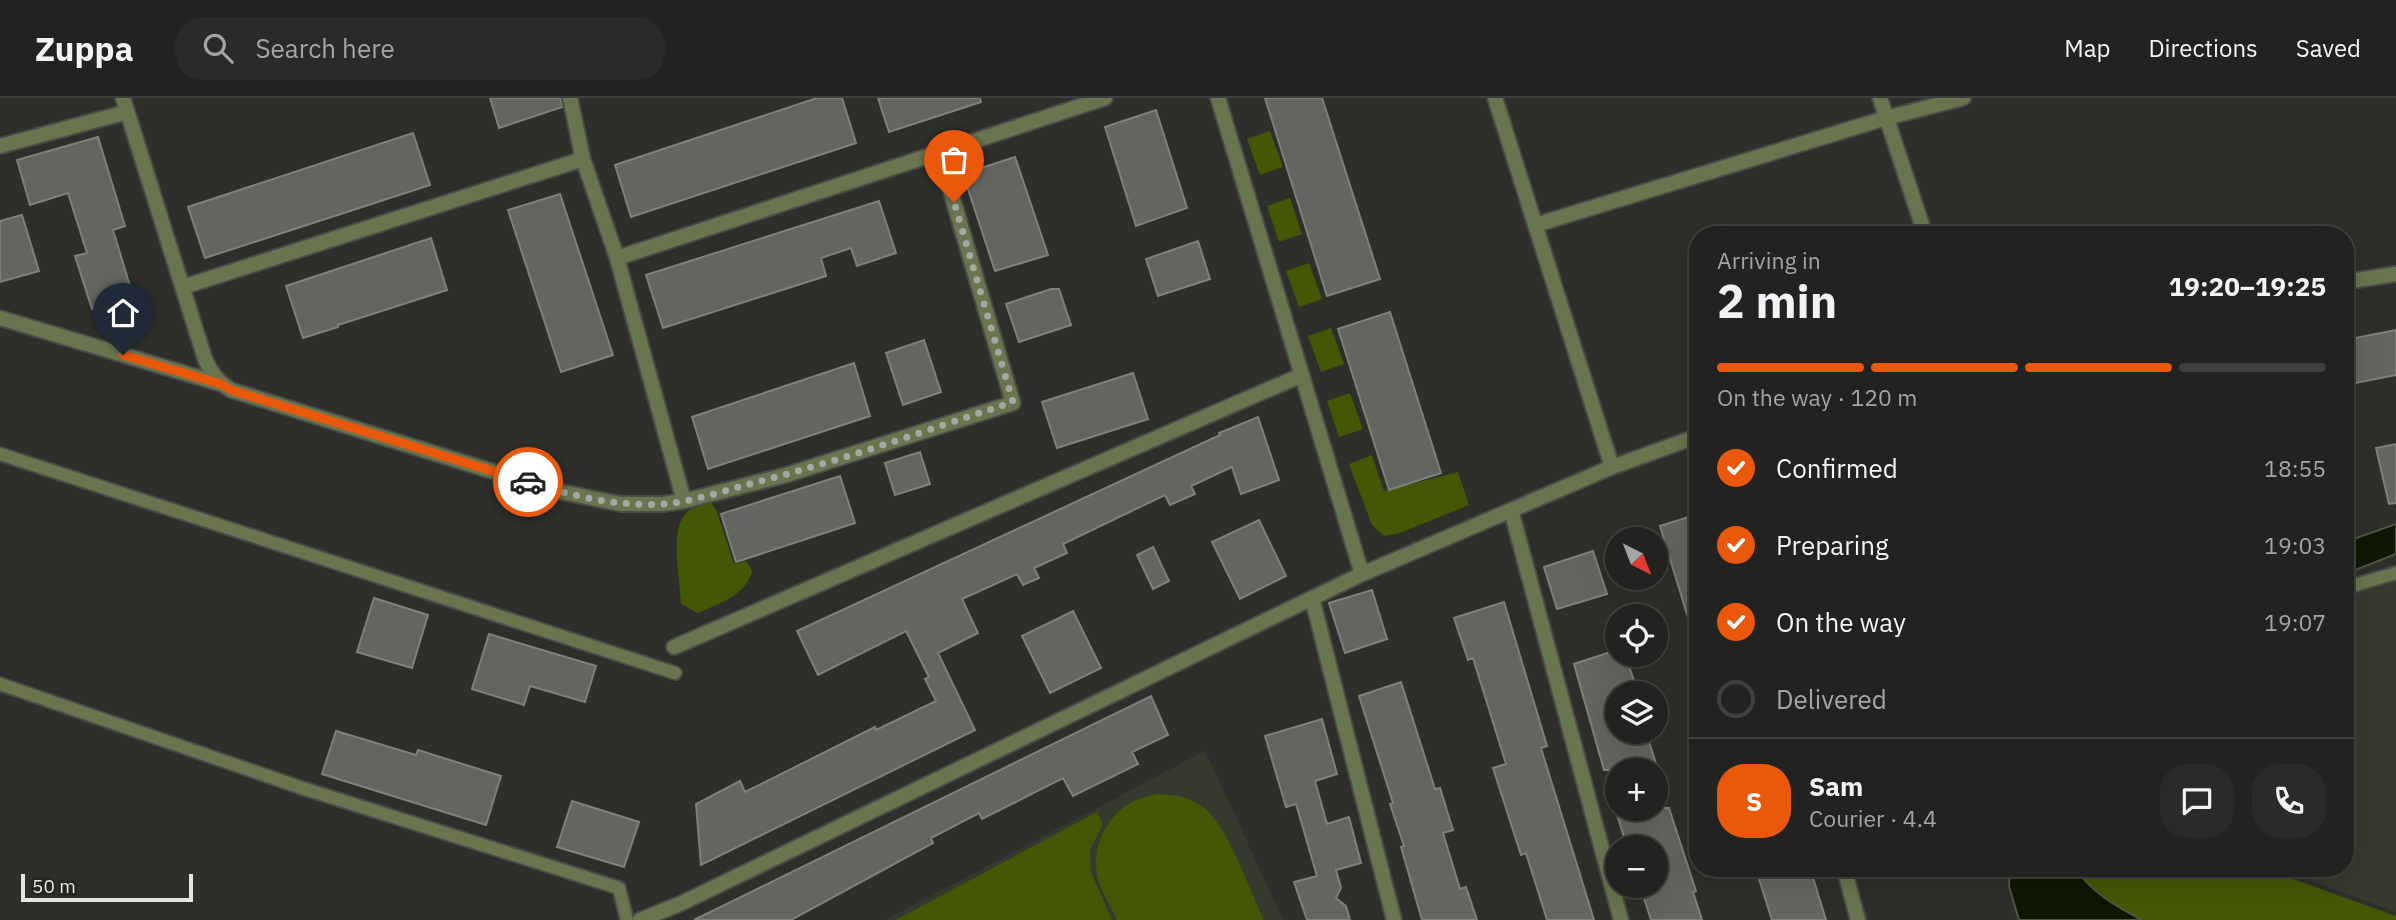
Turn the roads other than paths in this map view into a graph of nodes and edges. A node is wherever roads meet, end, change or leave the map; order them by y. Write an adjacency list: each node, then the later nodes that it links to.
1 (570, 98): 11 (street)
2 (1105, 98): 10 (street)
3 (1218, 98): 19 (street)
4 (1494, 98): 12 (street)
5 (1880, 98): 8 (street)
6 (1962, 98): 8 (street)
7 (125, 105): 9 (street); 17 (street)
8 (1886, 118): 12 (street); 13 (street)
9 (0, 146)
10 (939, 152): 14 (street); 24 (street)
11 (583, 159): 14 (street); 17 (street)
12 (1535, 225): 23 (street)
13 (1922, 226)
14 (617, 258): 24 (street)
15 (2396, 274): 16 (street)
16 (2354, 281)
17 (183, 287): 20 (street)
18 (0, 318): 20 (street)
19 (1302, 374): 27 (street); 30 (street)
20 (221, 384): 24 (street)
21 (1689, 439): 23 (street)
22 (0, 454): 31 (lane)
23 (1612, 467): 25 (street)
24 (684, 501)
25 (1511, 510): 27 (street); 37 (street)
26 (2396, 573): 28 (lane)
27 (1362, 574): 29 (street)
28 (2354, 585)
29 (1312, 598): 35 (street); 36 (street)
30 (674, 647)
31 (675, 673)
32 (0, 684): 34 (lane)
33 (1846, 877): 38 (street)
34 (627, 920)
35 (640, 920)
36 (1394, 920)
37 (1621, 920)
38 (1858, 920)

